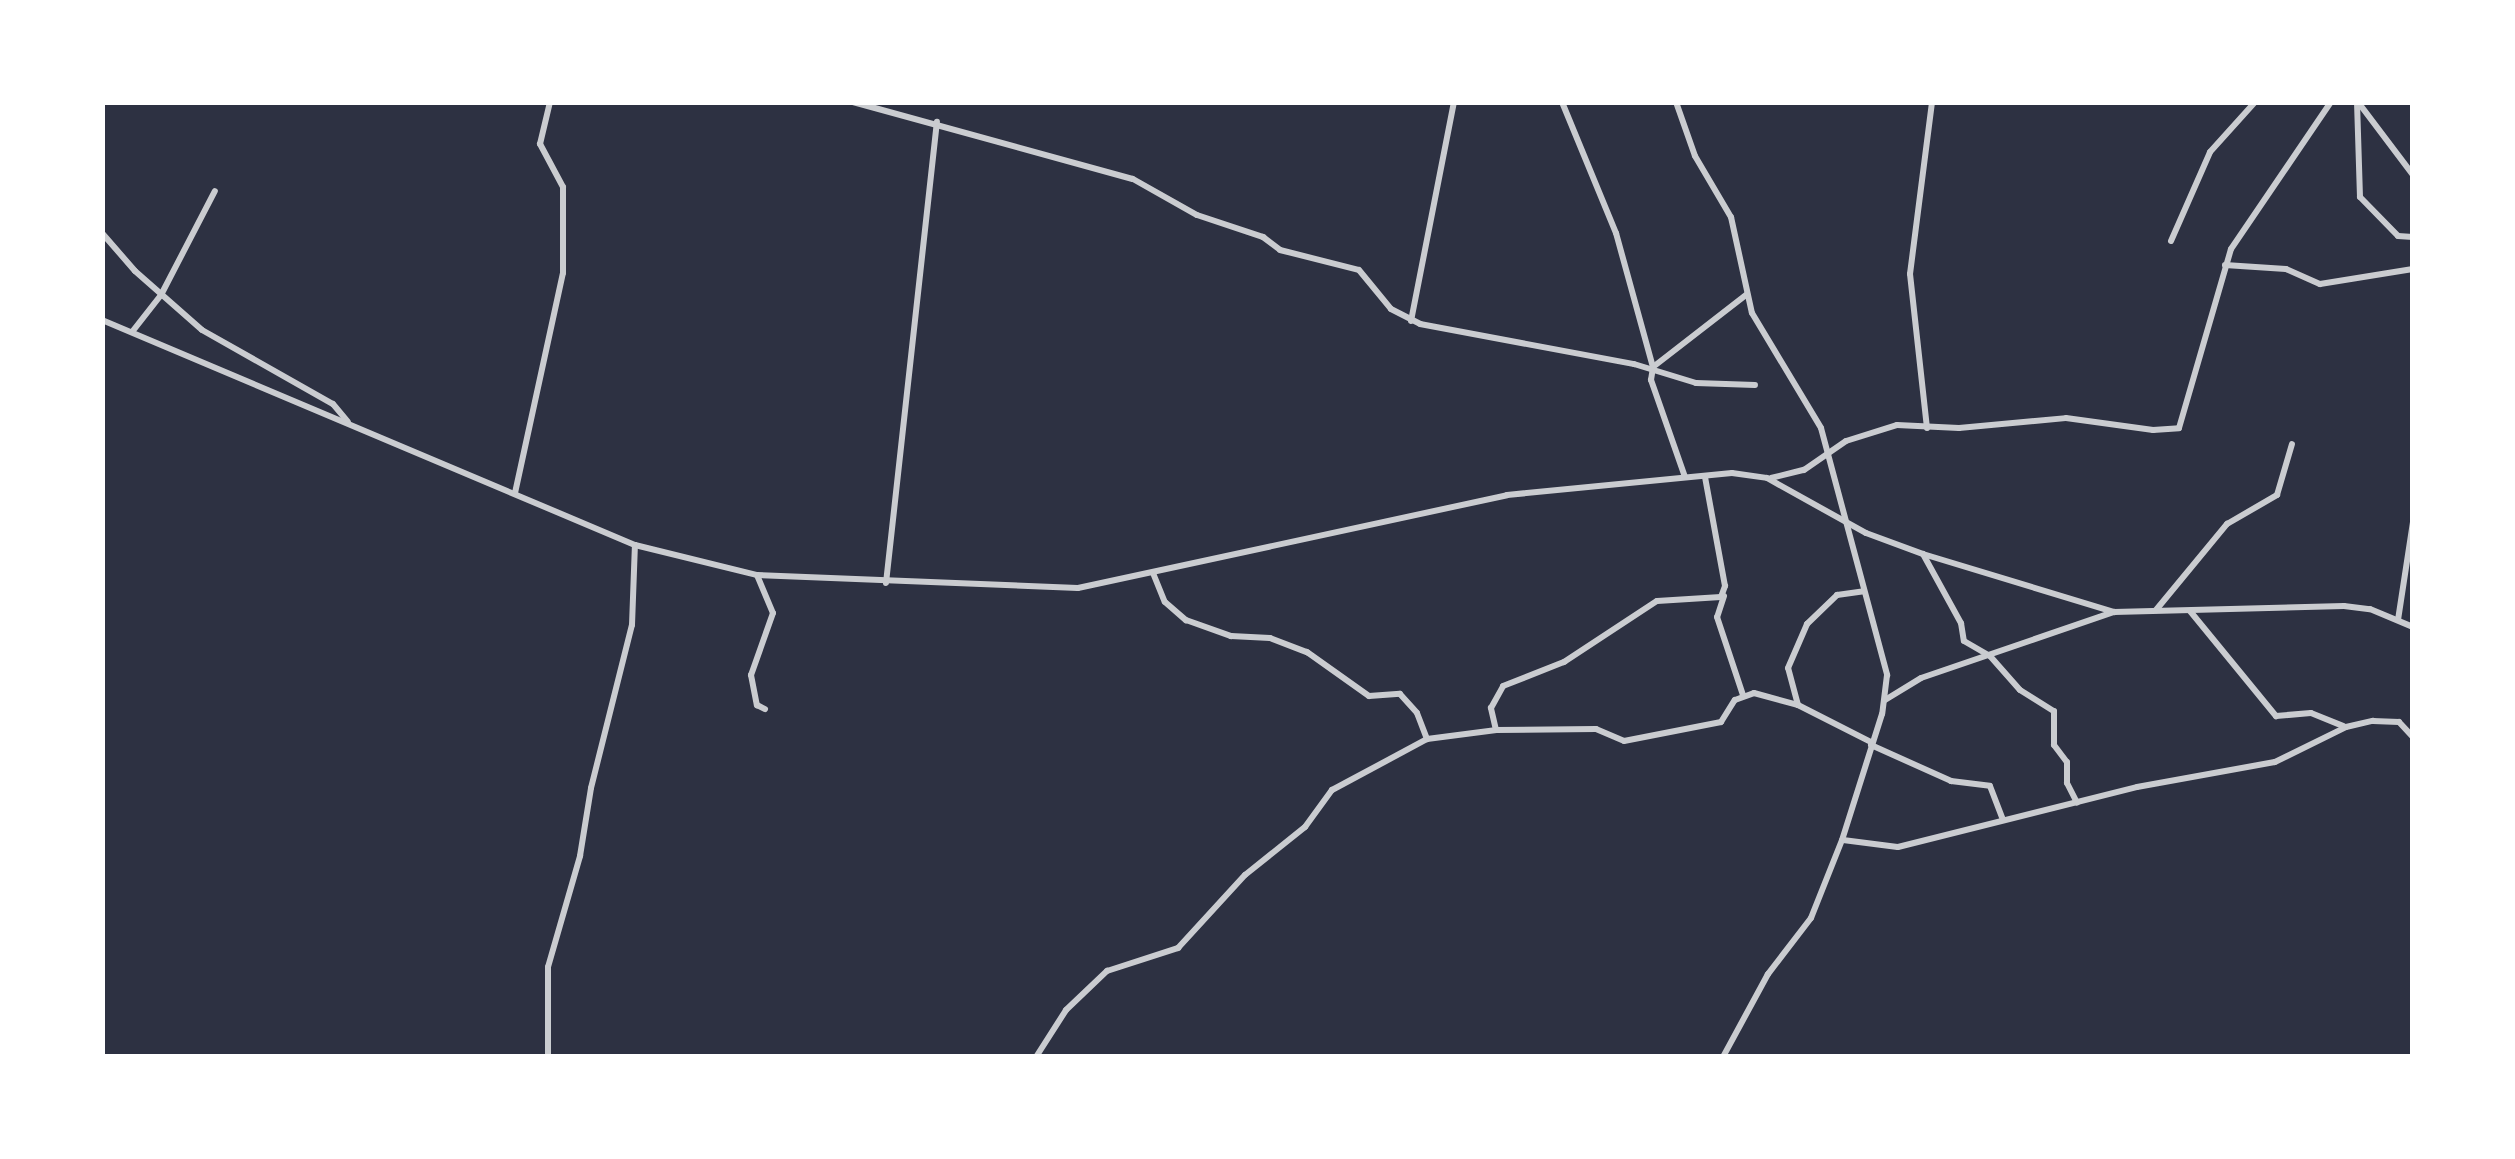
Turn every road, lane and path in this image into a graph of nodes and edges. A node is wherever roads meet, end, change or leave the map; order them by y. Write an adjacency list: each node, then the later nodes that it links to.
1 (550, 102): 32 (street)
2 (853, 102): 10 (street)
3 (1454, 102): 21 (street)
4 (1562, 102): 23 (street)
5 (1676, 102): 18 (street)
6 (1932, 102): 26 (street)
7 (2255, 102): 15 (street)
8 (2331, 102): 16 (street)
9 (2357, 102): 11 (street); 14 (street)
10 (937, 122): 21 (street); 39 (street)
11 (2413, 175)
12 (215, 191): 19 (street)
13 (102, 233): 19 (street)
14 (2413, 236)
15 (2171, 241)
16 (2225, 265): 17 (street); 26 (street)
17 (2413, 269)
18 (1747, 294): 23 (street); 28 (street)
19 (161, 295): 22 (street); 25 (street)
20 (102, 320): 22 (street)
21 (1412, 321): 23 (street)
22 (131, 333): 25 (street)
23 (1652, 369): 24 (street); 29 (street)
24 (1755, 386)
25 (349, 423): 32 (street)
26 (1927, 428): 28 (street)
27 (2292, 444): 43 (street)
28 (1829, 453): 31 (street); 33 (street)
29 (1685, 477): 30 (street); 37 (street)
30 (1705, 477): 31 (street); 41 (street)
31 (1767, 478): 33 (street)
32 (515, 493): 35 (street)
33 (1842, 520): 36 (street); 40 (street)
34 (2413, 522): 45 (street)
35 (635, 545): 38 (street); 60 (street)
36 (1923, 554): 44 (street); 47 (street)
37 (1154, 573): 39 (street); 55 (street)
38 (757, 575): 39 (street); 51 (street)
39 (886, 583)
40 (1864, 591): 49 (street); 50 (street)
41 (1724, 592): 48 (street); 53 (street)
42 (2187, 609): 43 (street); 45 (street); 52 (street)
43 (2156, 610): 44 (street)
44 (2114, 612): 47 (street)
45 (2398, 620): 46 (street)
46 (2413, 627)
47 (1990, 656): 49 (street); 57 (street)
48 (1743, 694): 50 (street); 53 (street)
49 (1885, 700): 56 (street)
50 (1798, 705): 56 (street)
51 (765, 709)
52 (2345, 727): 54 (street); 57 (street)
53 (1496, 730): 55 (street)
54 (2413, 736)
55 (1427, 739): 61 (street)
56 (1871, 743): 58 (street); 59 (street)
57 (2077, 803): 58 (street)
58 (2004, 822): 59 (street)
59 (1842, 840): 62 (street)
60 (548, 1057)
61 (1036, 1057)
62 (1723, 1057)

